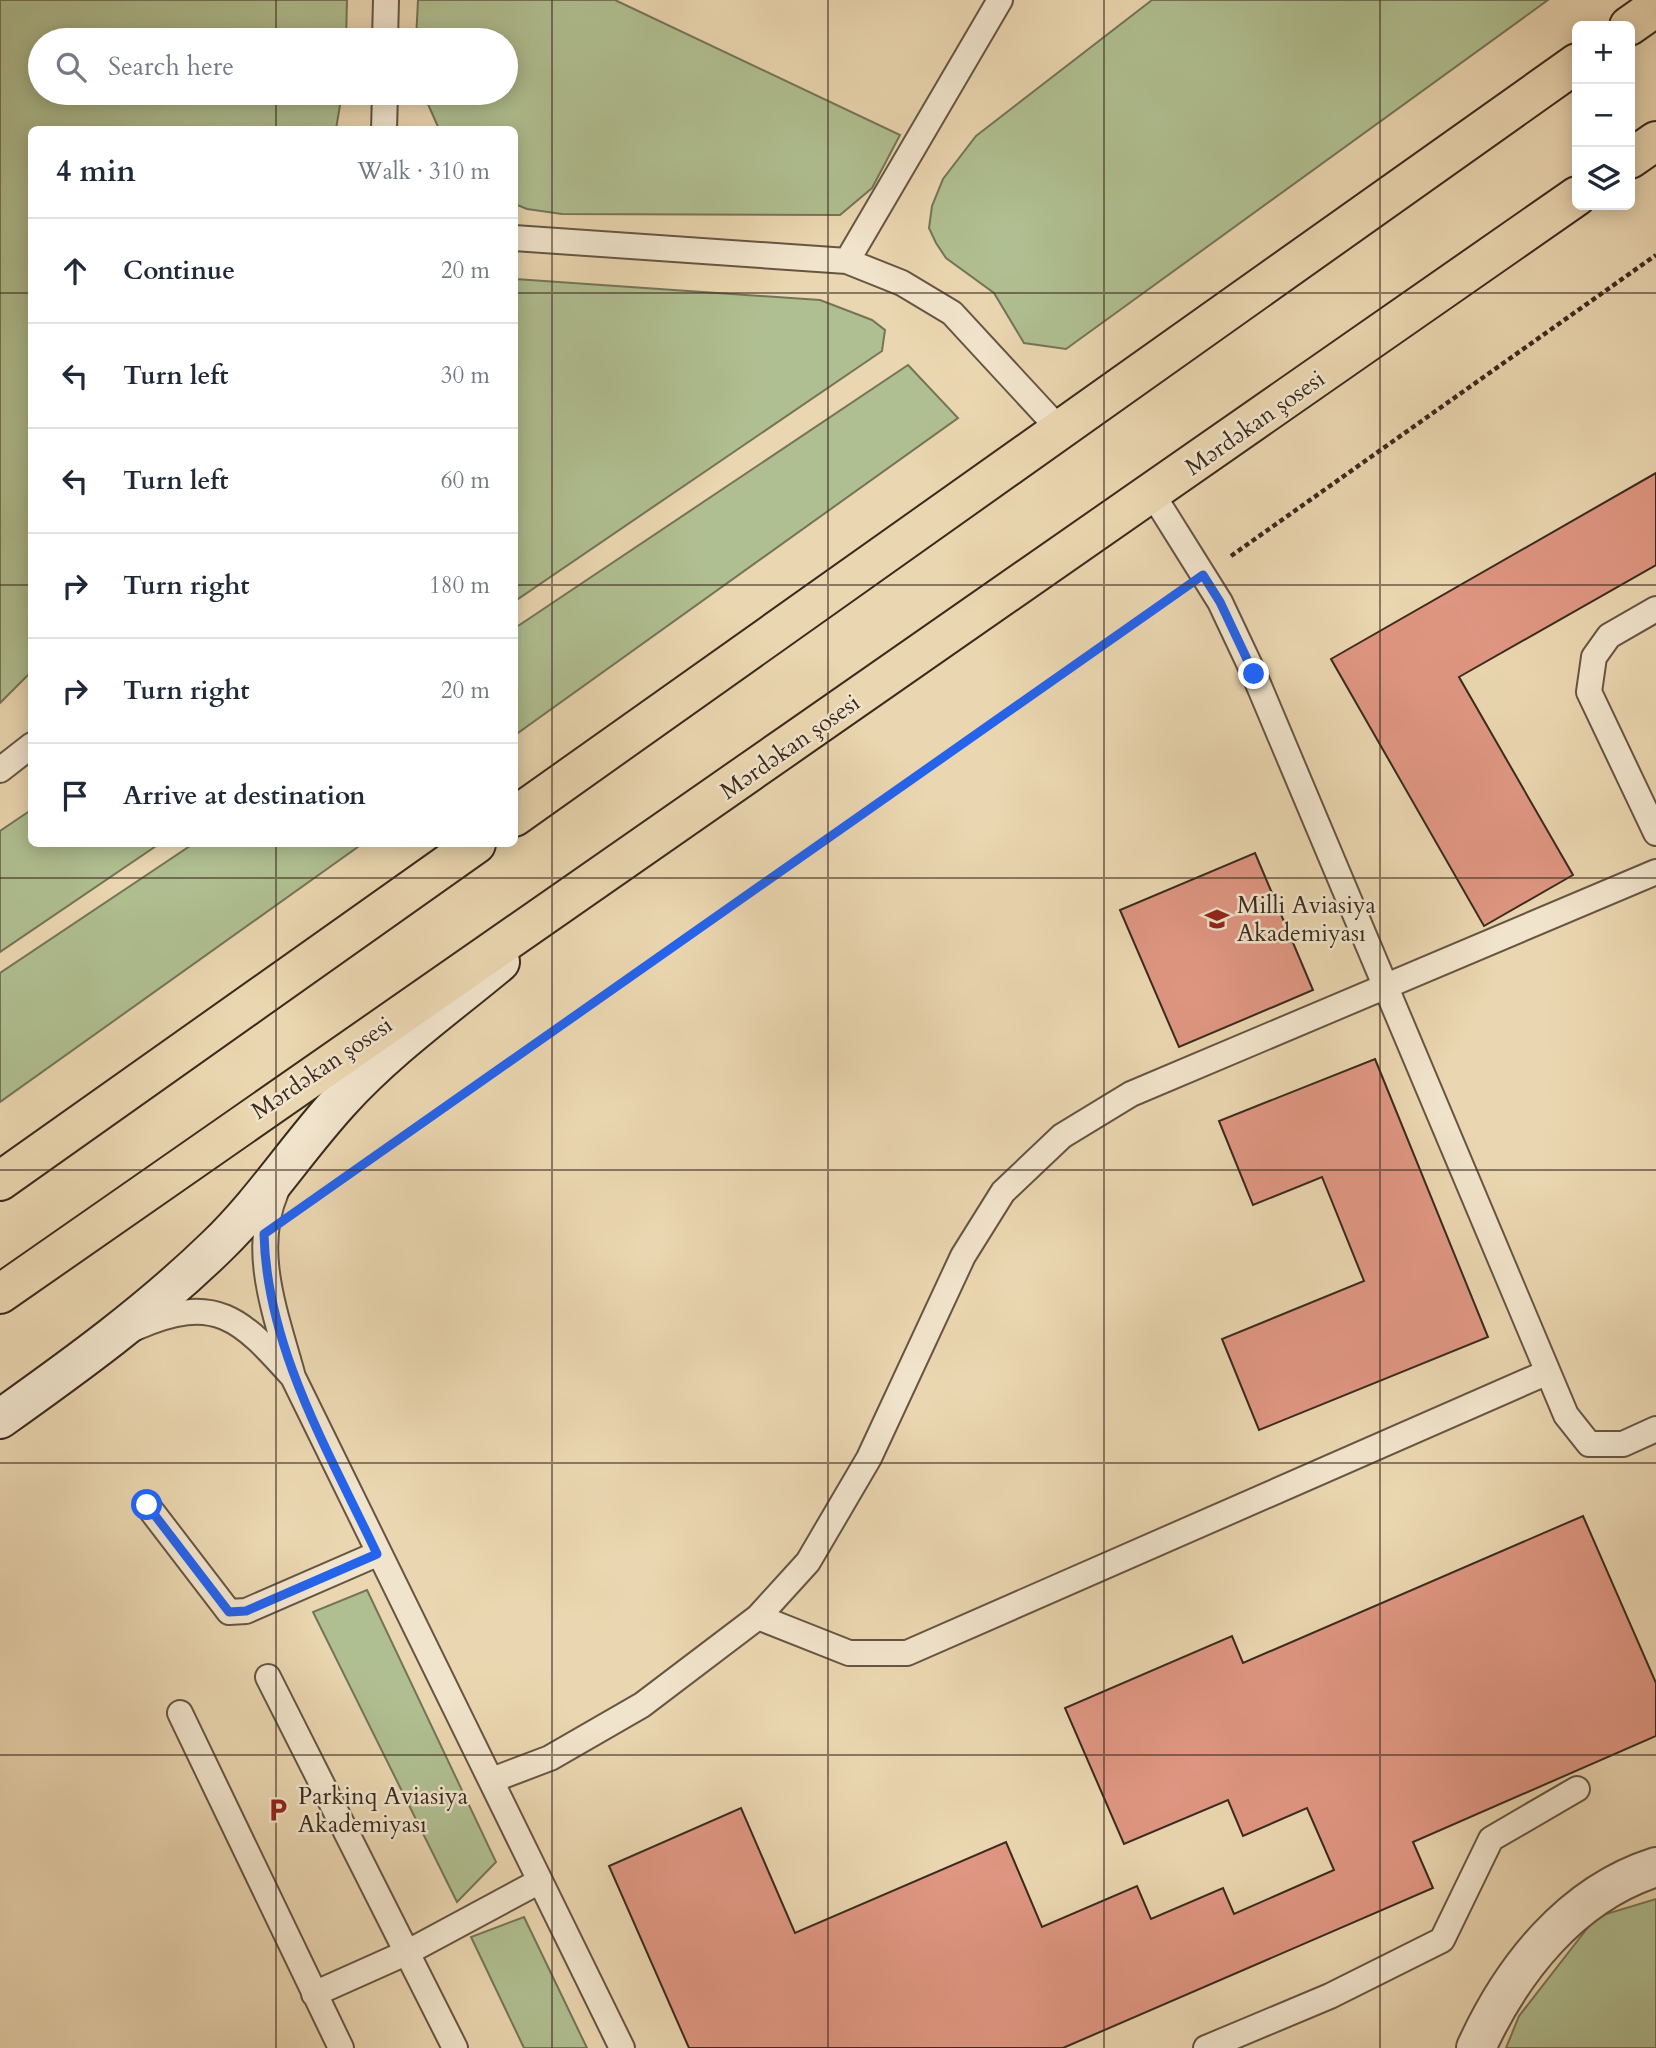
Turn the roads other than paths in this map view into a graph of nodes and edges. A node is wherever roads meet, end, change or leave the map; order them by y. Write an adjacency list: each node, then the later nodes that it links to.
1 (386, 0): 5 (lane)
2 (1000, 0): 13 (lane)
3 (1656, 7): 4 (highway)
4 (1635, 22)
5 (386, 28)
6 (1572, 67): 14 (highway)
7 (385, 105): 8 (lane)
8 (384, 126)
9 (1656, 141): 10 (highway)
10 (1635, 156)
11 (1572, 200): 15 (highway, Mərdəkan şosesi)
12 (518, 238): 13 (lane)
13 (847, 261): 14 (lane)
14 (1061, 431): 19 (highway)
15 (1153, 495): 23 (highway, Mərdəkan şosesi); 24 (lane)
16 (1656, 609): 20 (lane)
17 (28, 748): 18 (lane)
18 (0, 770)
19 (518, 814)
20 (1656, 833)
21 (473, 847): 26 (highway)
22 (1656, 872): 24 (lane)
23 (602, 876): 25 (street); 27 (highway, Mərdəkan şosesi)
24 (1386, 986): 29 (lane); 35 (lane)
25 (288, 1165): 28 (street); 30 (lane)
26 (0, 1181)
27 (0, 1294)
28 (116, 1337): 30 (lane); 31 (street)
29 (1548, 1372): 32 (lane); 35 (lane)
30 (293, 1377): 34 (lane)
31 (0, 1419)
32 (1656, 1429)
33 (147, 1505): 34 (lane)
34 (377, 1554): 38 (lane)
35 (758, 1617): 38 (lane)
36 (268, 1677): 42 (lane)
37 (180, 1713): 43 (lane)
38 (492, 1780): 41 (lane)
39 (1577, 1788): 47 (lane)
40 (1656, 1867): 48 (street)
41 (540, 1881): 42 (lane); 46 (lane)
42 (408, 1952): 43 (lane); 45 (lane)
43 (314, 1994): 44 (lane)
44 (341, 2048)
45 (455, 2048)
46 (622, 2048)
47 (1206, 2048)
48 (1476, 2048)

